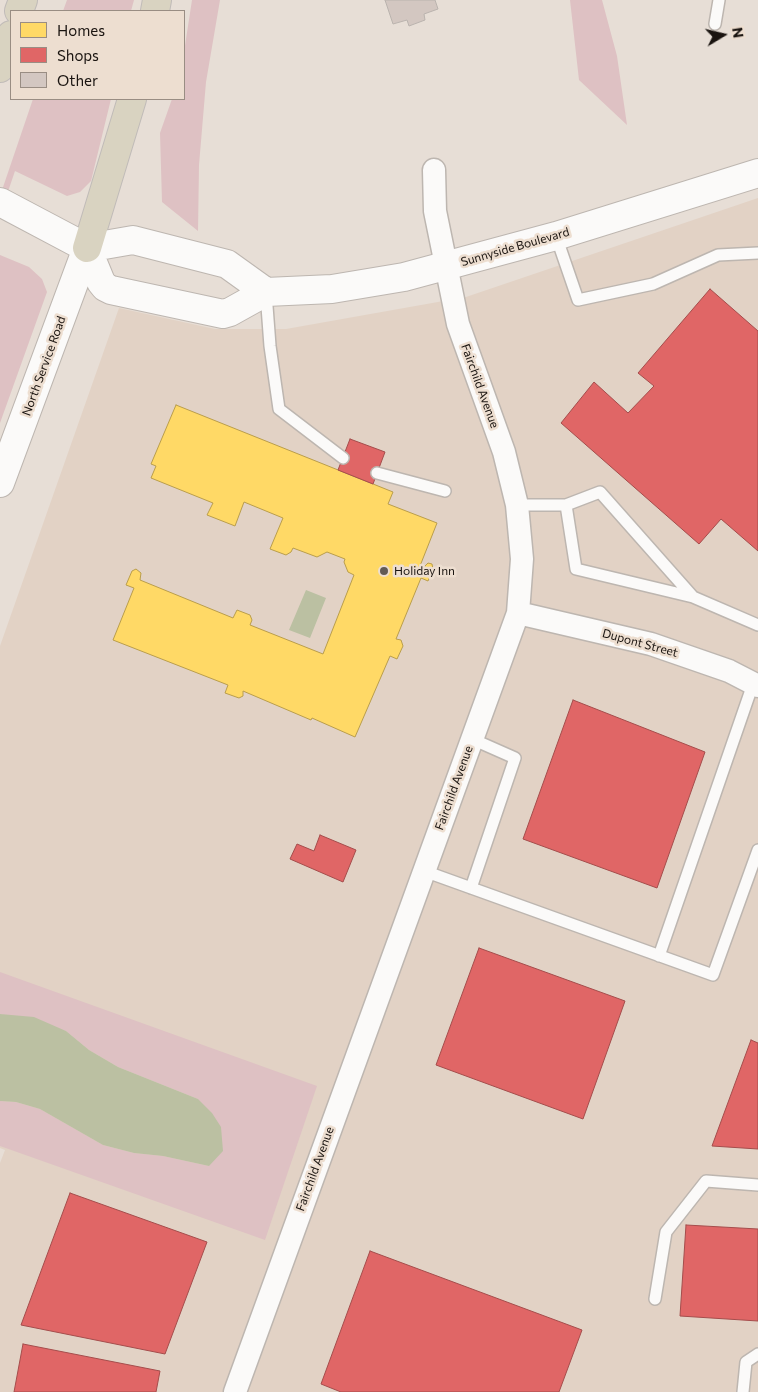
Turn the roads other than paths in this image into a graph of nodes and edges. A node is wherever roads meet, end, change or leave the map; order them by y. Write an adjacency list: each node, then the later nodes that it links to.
1 (719, 0): 2 (lane)
2 (715, 24)
3 (10, 38): 4 (highway)
4 (0, 68)
5 (132, 100): 10 (highway)
6 (434, 170): 12 (street, Fairchild Avenue)
7 (758, 173): 9 (main road, Sunnyside Boulevard)
8 (0, 202): 10 (main road)
9 (556, 236): 11 (lane); 12 (main road, Sunnyside Boulevard)
10 (87, 248): 13 (main road); 13 (main road, Sunnyside Boulevard); 16 (main road, North Service Road)
11 (758, 253)
12 (445, 266): 13 (main road, Sunnyside Boulevard); 18 (street, Fairchild Avenue)
13 (266, 292): 14 (lane)
14 (343, 458)
15 (377, 473): 17 (lane)
16 (0, 483)
17 (445, 491)
18 (517, 505): 19 (lane); 21 (street, Fairchild Avenue)
19 (566, 505): 20 (lane); 20 (lane)
20 (693, 597): 22 (lane)
21 (518, 613): 23 (street, Dupont Street); 24 (street, Fairchild Avenue)
22 (758, 625)
23 (755, 685): 28 (lane)
24 (472, 739): 26 (street, Fairchild Avenue); 27 (lane)
25 (758, 850): 28 (lane)
26 (424, 870): 27 (lane); 32 (street, Fairchild Avenue)
27 (471, 888): 28 (lane)
28 (659, 956)
29 (758, 1185): 30 (lane)
30 (655, 1299)
31 (758, 1354): 33 (lane)
32 (234, 1392)
33 (743, 1392)

